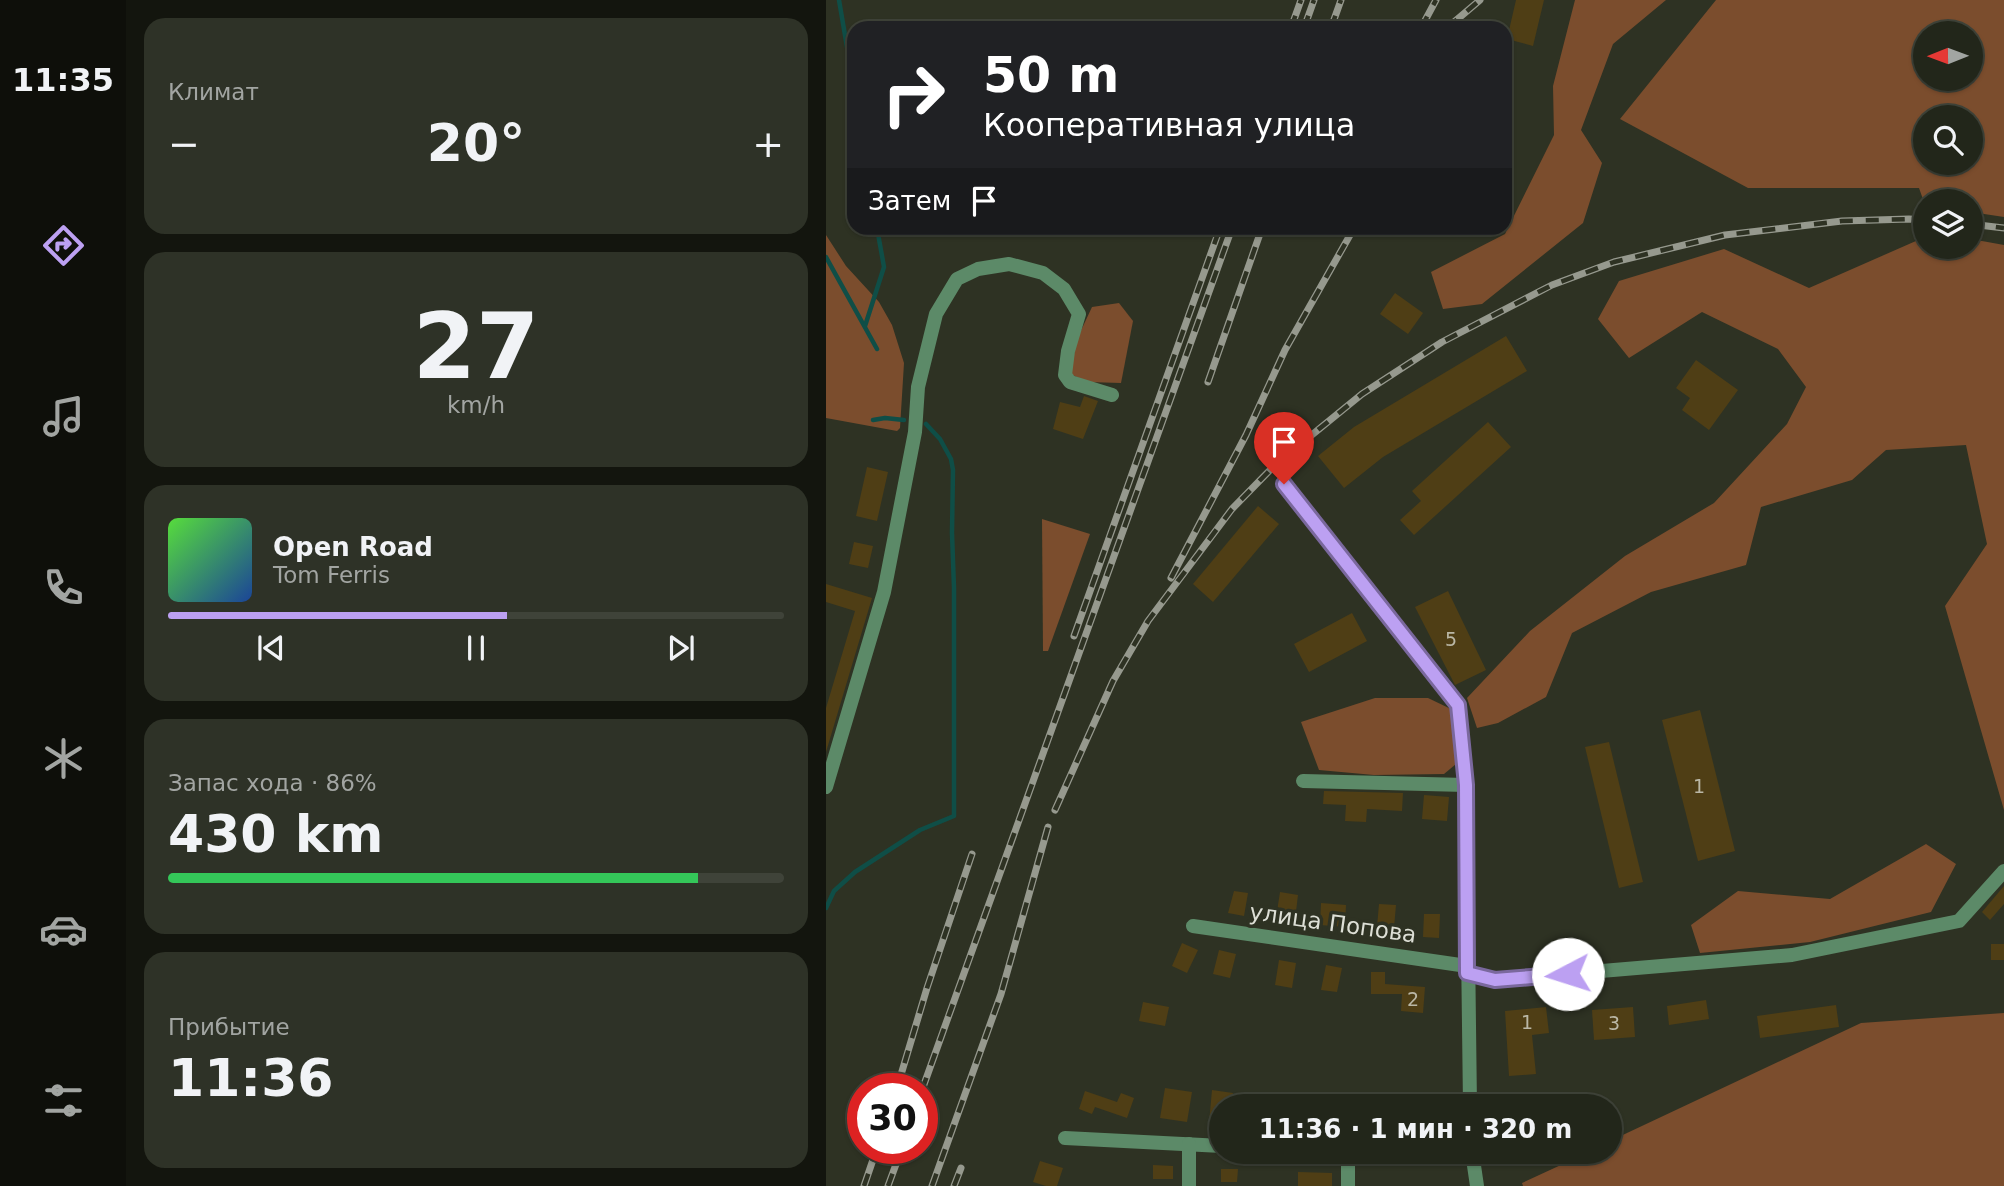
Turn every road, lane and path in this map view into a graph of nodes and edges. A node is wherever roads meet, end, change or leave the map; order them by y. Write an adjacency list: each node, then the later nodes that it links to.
1 (1112, 395): 5 (street)
2 (1284, 484): 4 (street)
3 (1303, 781): 4 (street)
4 (1466, 785): 8 (street)
5 (826, 787)
6 (2004, 871): 8 (street, улица Попова)
7 (1193, 926): 8 (street, улица Попова)
8 (1467, 969): 9 (street)
9 (1470, 1094)
10 (1065, 1138): 11 (street)
11 (1189, 1144): 12 (street); 15 (street)
12 (1209, 1145)
13 (1348, 1164): 16 (street)
14 (1474, 1164): 17 (street)
15 (1189, 1186)
16 (1348, 1186)
17 (1477, 1186)

